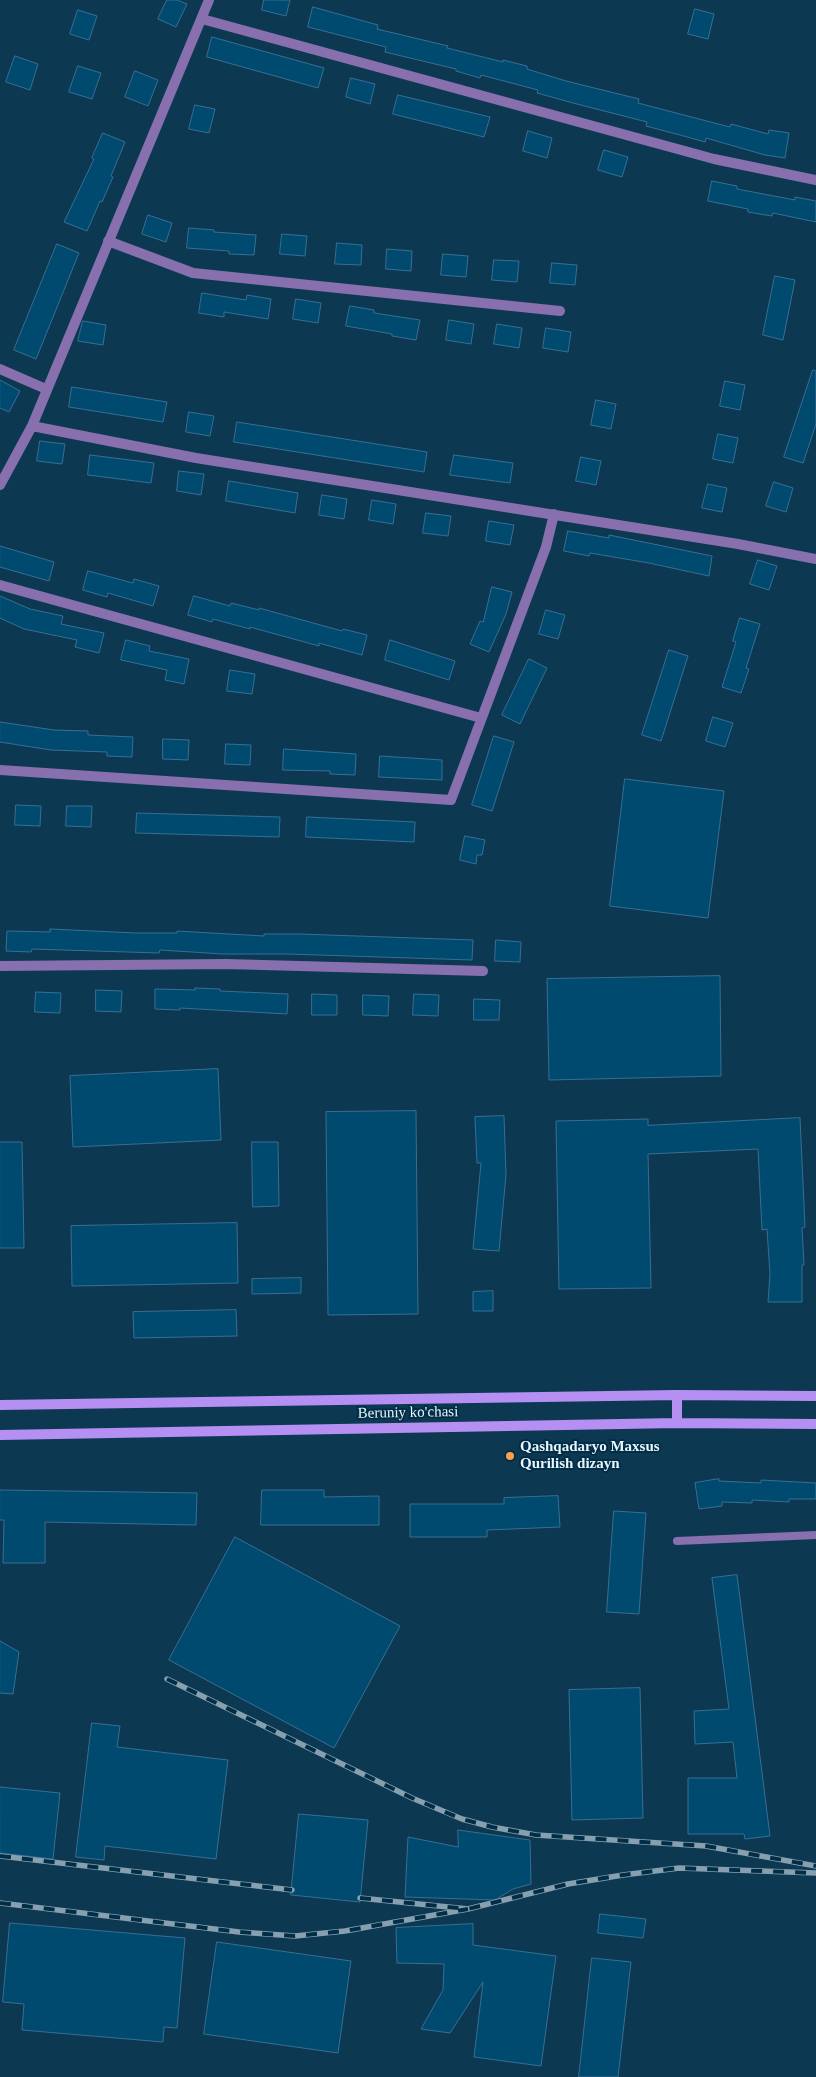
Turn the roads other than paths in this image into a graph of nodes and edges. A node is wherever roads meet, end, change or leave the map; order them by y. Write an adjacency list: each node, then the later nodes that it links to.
1 (209, 0): 2 (street)
2 (202, 19): 3 (street); 4 (street)
3 (816, 180)
4 (108, 241): 5 (street); 7 (street)
5 (560, 310)
6 (0, 369): 7 (street)
7 (46, 389): 8 (street)
8 (32, 426): 9 (street); 10 (street)
9 (0, 485)
10 (554, 514): 11 (street); 13 (street)
11 (816, 558)
12 (0, 585): 13 (street)
13 (481, 718): 14 (street)
14 (0, 770)
15 (0, 966): 16 (street)
16 (483, 971)
17 (676, 1395): 18 (main road, Beruniy ko'chasi); 19 (main road, Beruniy ko'chasi); 20 (main road)
18 (816, 1396)
19 (0, 1405)
20 (677, 1423): 21 (main road, Beruniy ko'chasi); 22 (main road, Beruniy ko'chasi)
21 (816, 1424)
22 (0, 1435)
23 (816, 1535): 24 (lane)
24 (677, 1541)

